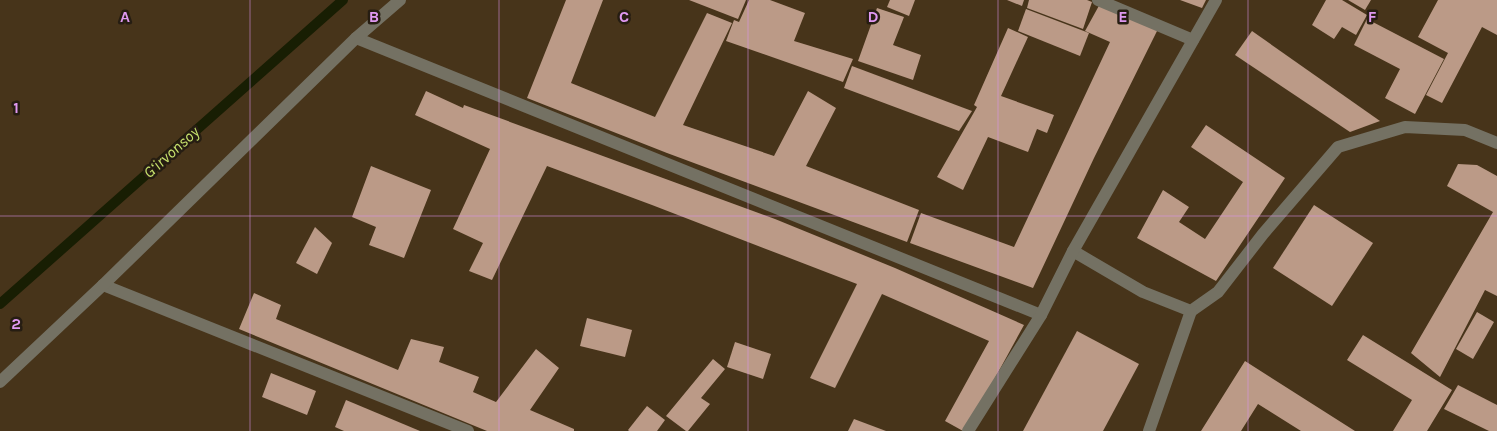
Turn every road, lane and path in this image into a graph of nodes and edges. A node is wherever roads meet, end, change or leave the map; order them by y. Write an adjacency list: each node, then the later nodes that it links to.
1 (400, 0): 4 (street)
2 (1098, 0): 5 (street)
3 (1216, 0): 5 (street)
4 (356, 38): 8 (street); 10 (street)
5 (1193, 40): 7 (street)
6 (1497, 143): 9 (street)
7 (1073, 251): 9 (street); 10 (street)
8 (102, 285): 11 (street); 12 (street)
9 (1191, 311): 14 (street)
10 (1041, 315): 13 (street)
11 (0, 382)
12 (468, 431)
13 (968, 431)
14 (1149, 431)

